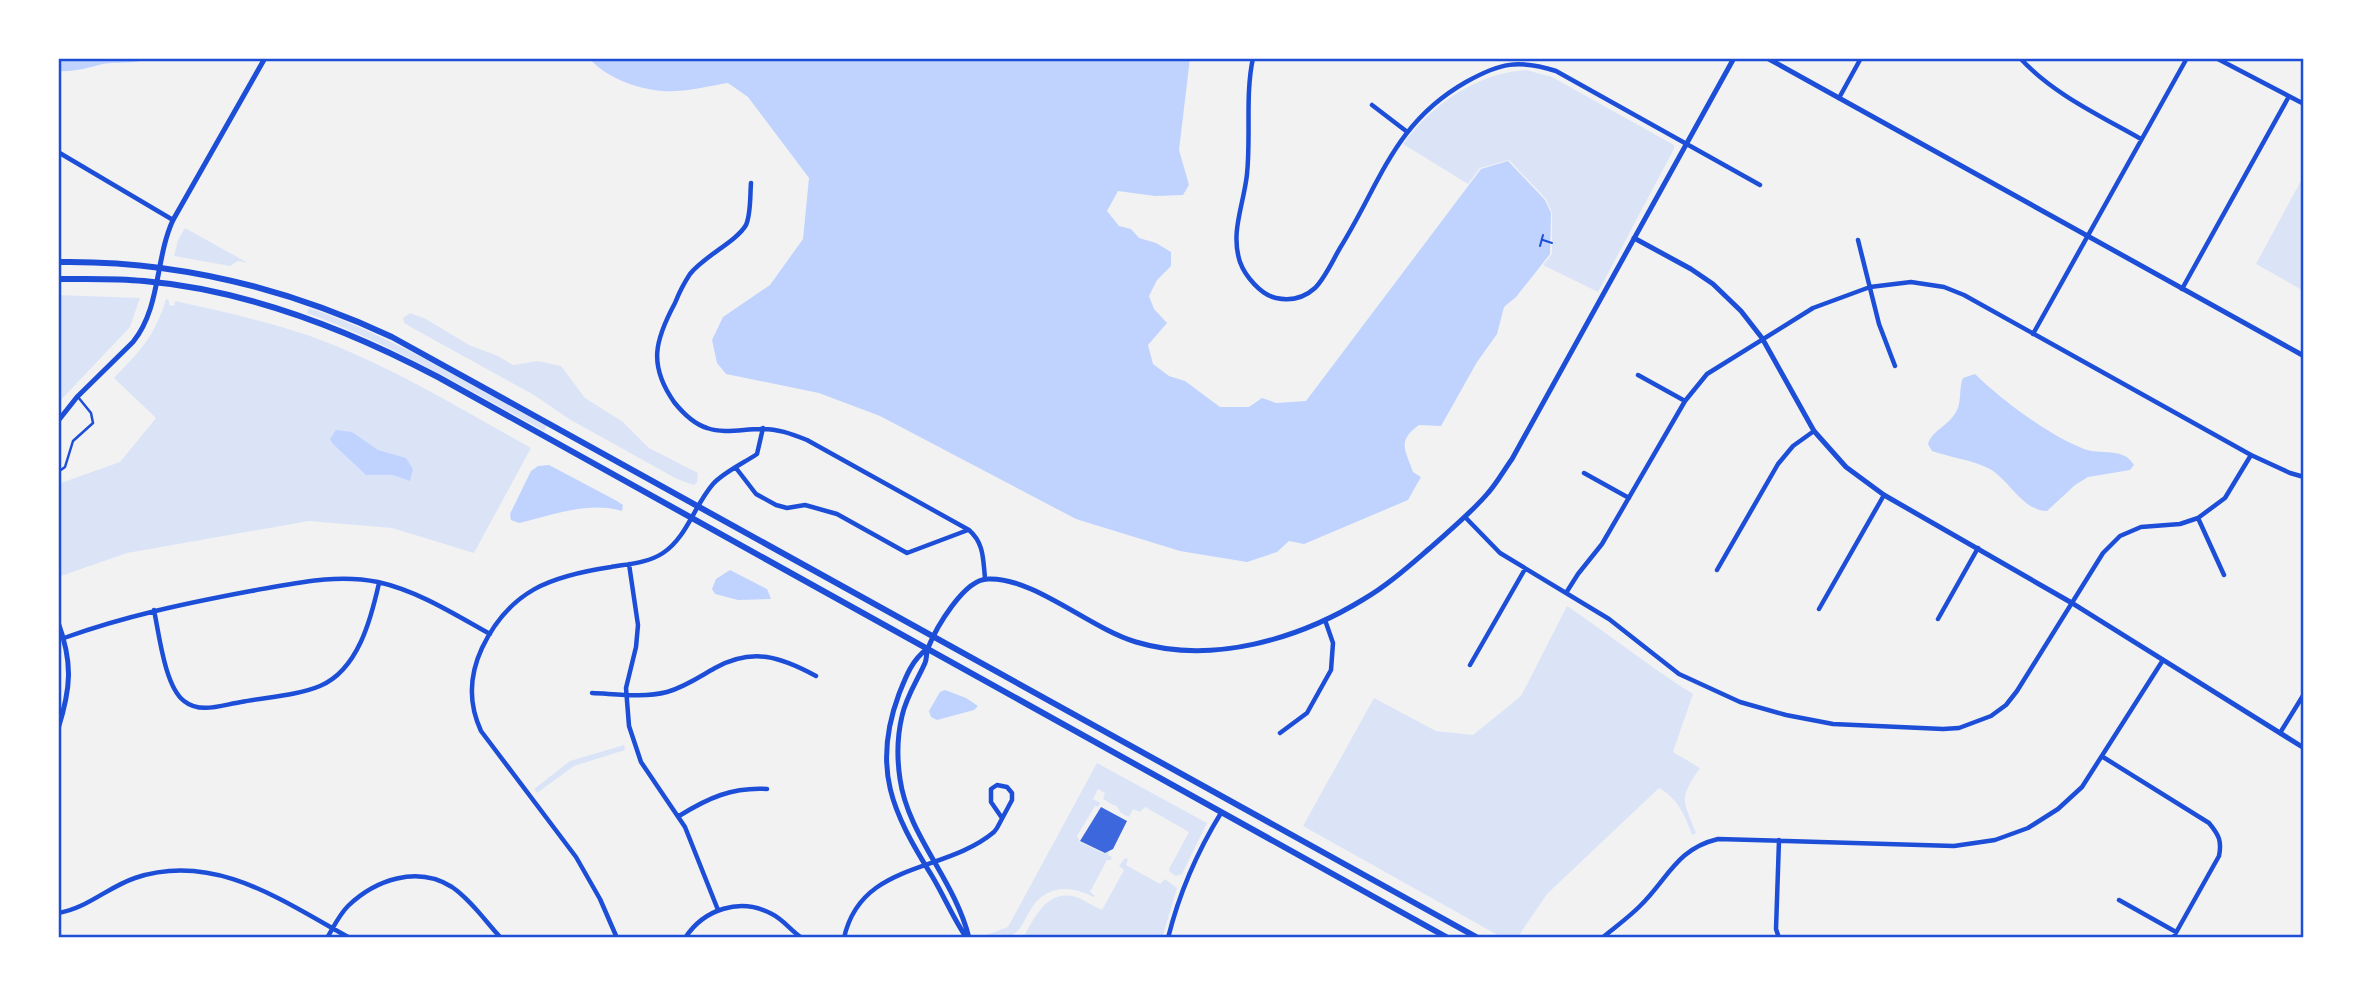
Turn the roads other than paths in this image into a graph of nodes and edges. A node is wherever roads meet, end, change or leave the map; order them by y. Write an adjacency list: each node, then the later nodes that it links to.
1 (265, 58): 23 (street)
2 (1253, 58): 17 (street)
3 (1507, 58): 11 (street)
4 (1734, 58): 19 (street)
5 (1766, 58): 13 (street)
6 (1861, 58): 13 (street)
7 (2020, 58): 18 (street)
8 (2187, 58): 18 (street)
9 (2216, 58): 12 (street)
10 (2237, 58): 12 (street)
11 (1508, 65): 17 (street); 19 (street)
12 (2232, 66): 14 (street)
13 (1839, 98): 24 (street)
14 (2288, 98): 15 (street); 32 (street)
15 (2304, 104)
16 (1372, 105): 17 (street)
17 (1406, 131)
18 (2141, 139): 24 (street)
19 (1686, 144): 22 (street); 25 (street)
20 (58, 152): 23 (street)
21 (751, 183): 41 (street)
22 (1760, 185)
23 (173, 220): 28 (street)
24 (2087, 236): 32 (street); 33 (street)
25 (1634, 238): 34 (street); 51 (street)
26 (1858, 240): 31 (street)
27 (58, 262): 28 (main road)
28 (159, 271): 30 (street); 50 (main road)
29 (58, 279): 30 (main road)
30 (157, 282): 38 (street); 52 (main road)
31 (1870, 287): 33 (street); 34 (street); 36 (street)
32 (2182, 289): 35 (street)
33 (2033, 334): 43 (street)
34 (1762, 338): 39 (street); 42 (street)
35 (2304, 356)
36 (1895, 366)
37 (1638, 374): 39 (street)
38 (77, 397): 40 (street); 45 (lane)
39 (1685, 401): 49 (street)
40 (58, 421)
41 (763, 428): 44 (street); 54 (street)
42 (1814, 431): 48 (street); 58 (street)
43 (2251, 455): 47 (street); 53 (street)
44 (736, 468): 50 (street); 54 (street)
45 (58, 472)
46 (1584, 473): 49 (street)
47 (2304, 477)
48 (1884, 495): 55 (street); 64 (street)
49 (1629, 498): 62 (street)
50 (699, 505): 52 (street); 70 (main road)
51 (1465, 517): 57 (street); 67 (street)
52 (691, 518): 56 (street); 72 (main road)
53 (2198, 518): 59 (street); 63 (street)
54 (968, 530): 60 (street)
55 (1978, 548): 63 (street); 66 (street)
56 (629, 564): 69 (street); 78 (street)
57 (1525, 569): 62 (street); 74 (street)
58 (1717, 570)
59 (2224, 575)
60 (985, 578): 67 (street); 70 (street)
61 (379, 583): 65 (street); 65 (street); 69 (street)
62 (1566, 593): 63 (street)
63 (2072, 603): 73 (street)
64 (1819, 609)
65 (154, 610): 71 (street)
66 (1938, 619)
67 (1325, 620): 80 (street)
68 (58, 622): 71 (street)
69 (489, 634): 99 (street)
70 (935, 636): 72 (street); 106 (main road)
71 (64, 638): 79 (street)
72 (928, 649): 85 (main road); 89 (street); 90 (street)
73 (2163, 660): 81 (street); 83 (street)
74 (1470, 665)
75 (816, 676): 78 (street)
76 (592, 693): 78 (street)
77 (2304, 694): 81 (street)
78 (625, 695): 86 (street)
79 (58, 729)
80 (1280, 733)
81 (2280, 733): 82 (street)
82 (2304, 748)
83 (2103, 757): 88 (street); 95 (street)
84 (767, 789): 86 (street)
85 (1221, 813): 104 (street); 105 (main road)
86 (679, 816): 92 (street)
87 (1002, 818): 87 (street); 89 (street)
88 (1779, 840): 107 (street); 108 (street)
89 (936, 862): 90 (street); 103 (street)
90 (925, 866): 102 (street); 103 (street)
91 (2119, 900): 95 (street)
92 (718, 909): 100 (street); 101 (street)
93 (58, 913): 94 (street)
94 (332, 929): 96 (street); 97 (street); 98 (street)
95 (2176, 932): 109 (street)
96 (327, 938)
97 (350, 938)
98 (501, 938)
99 (617, 938)
100 (685, 938)
101 (802, 938)
102 (844, 938)
103 (968, 938)
104 (1168, 938)
105 (1448, 938)
106 (1478, 938)
107 (1602, 938)
108 (1779, 938)
109 (2173, 938)

